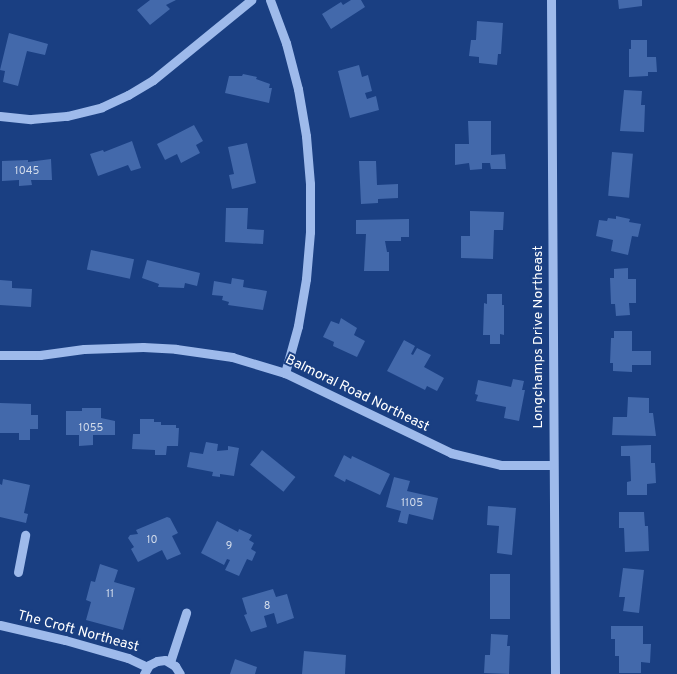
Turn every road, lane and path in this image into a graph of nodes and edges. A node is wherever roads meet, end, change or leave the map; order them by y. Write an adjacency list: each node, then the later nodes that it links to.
1 (251, 0): 4 (street)
2 (270, 0): 6 (street)
3 (550, 0): 7 (street, Longchamps Drive Northeast)
4 (0, 116)
5 (0, 355): 6 (street, Balmoral Road Northeast)
6 (285, 372): 7 (street, Balmoral Road Northeast)
7 (552, 465): 15 (street, Longchamps Drive Northeast)
8 (25, 535): 9 (street)
9 (18, 572)
10 (186, 613): 12 (street)
11 (0, 625): 13 (street, The Croft Northeast)
12 (170, 662): 13 (street); 14 (street)
13 (145, 671)
14 (180, 674)
15 (555, 674)

